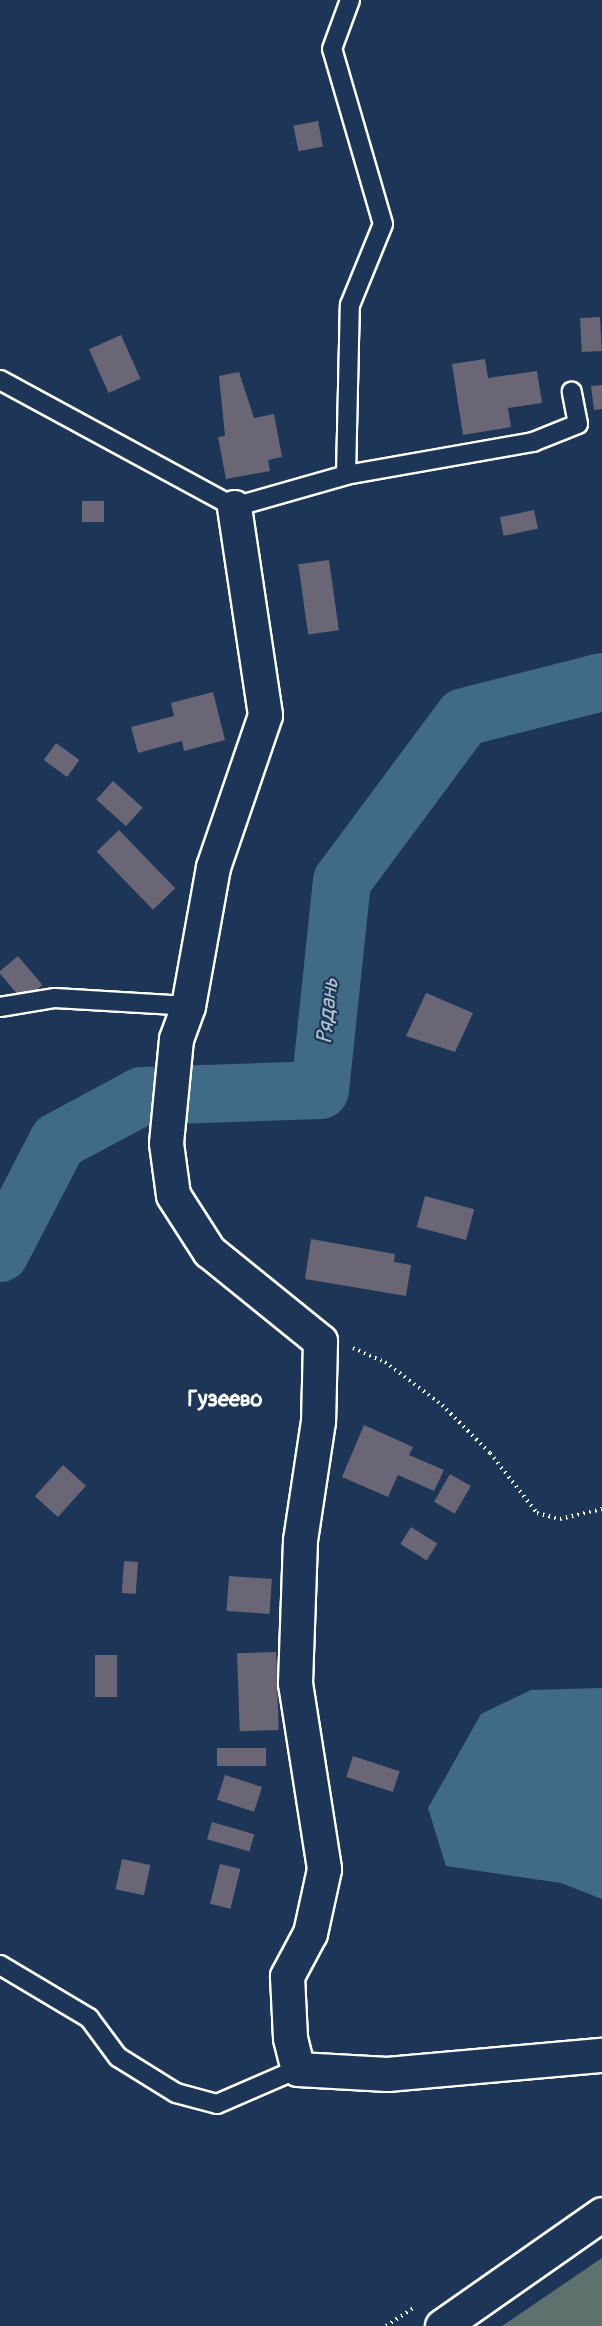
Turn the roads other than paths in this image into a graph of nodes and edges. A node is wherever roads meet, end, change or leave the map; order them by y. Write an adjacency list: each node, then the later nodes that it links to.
1 (350, 0): 4 (lane)
2 (0, 380): 5 (lane)
3 (572, 392): 4 (lane)
4 (346, 475): 5 (lane)
5 (234, 507): 6 (street)
6 (188, 1006): 7 (lane); 10 (street)
7 (0, 1007)
8 (0, 1965): 10 (lane)
9 (602, 2055): 10 (street)
10 (298, 2069)
11 (602, 2214): 12 (street)
12 (442, 2326)

